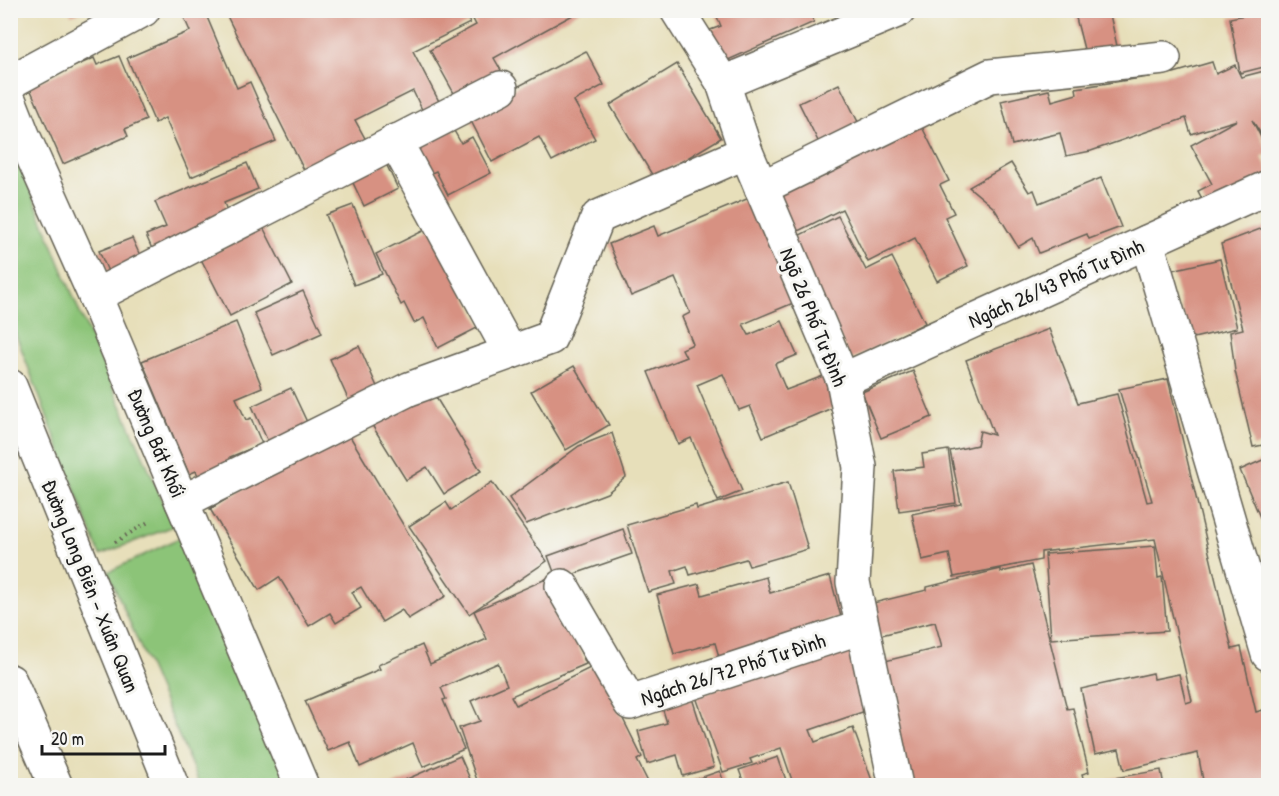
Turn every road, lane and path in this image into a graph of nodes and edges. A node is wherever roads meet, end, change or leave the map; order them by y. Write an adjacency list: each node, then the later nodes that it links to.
1 (143, 10): 5 (street)
2 (677, 10): 6 (street, Ngõ 26 Phố Tư Đình)
3 (898, 10): 6 (street)
4 (1164, 58): 12 (street)
5 (10, 82)
6 (723, 83): 10 (street, Ngõ 26 Phố Tư Đình)
7 (501, 88): 9 (street)
8 (10, 102): 14 (street, Đường Bát Khối)
9 (395, 141): 14 (street); 15 (street)
10 (746, 152): 12 (street, Ngõ 26 Phố Tư Đình); 15 (street)
11 (1269, 187): 13 (street, Ngách 26/43 Phố Tư Đình)
12 (761, 188): 16 (street, Ngõ 26 Phố Tư Đình)
13 (1147, 242): 16 (street, Ngách 26/43 Phố Tư Đình); 22 (street)
14 (95, 296): 18 (street, Đường Bát Khối)
15 (510, 352): 18 (street)
16 (843, 380): 21 (street, Ngõ 26 Phố Tư Đình)
17 (10, 386): 19 (street, Đường Long Biên – Xuân Quan)
18 (182, 502): 19 (path); 26 (street, Đường Bát Khối)
19 (81, 562): 25 (street, Đường Long Biên – Xuân Quan)
20 (562, 586): 21 (street, Ngách 26/72 Phố Tư Đình)
21 (862, 627): 27 (street, Ngõ 26 Phố Tư Đình)
22 (1269, 654)
23 (10, 681): 24 (street)
24 (56, 786)
25 (172, 786)
26 (302, 786)
27 (896, 786)

